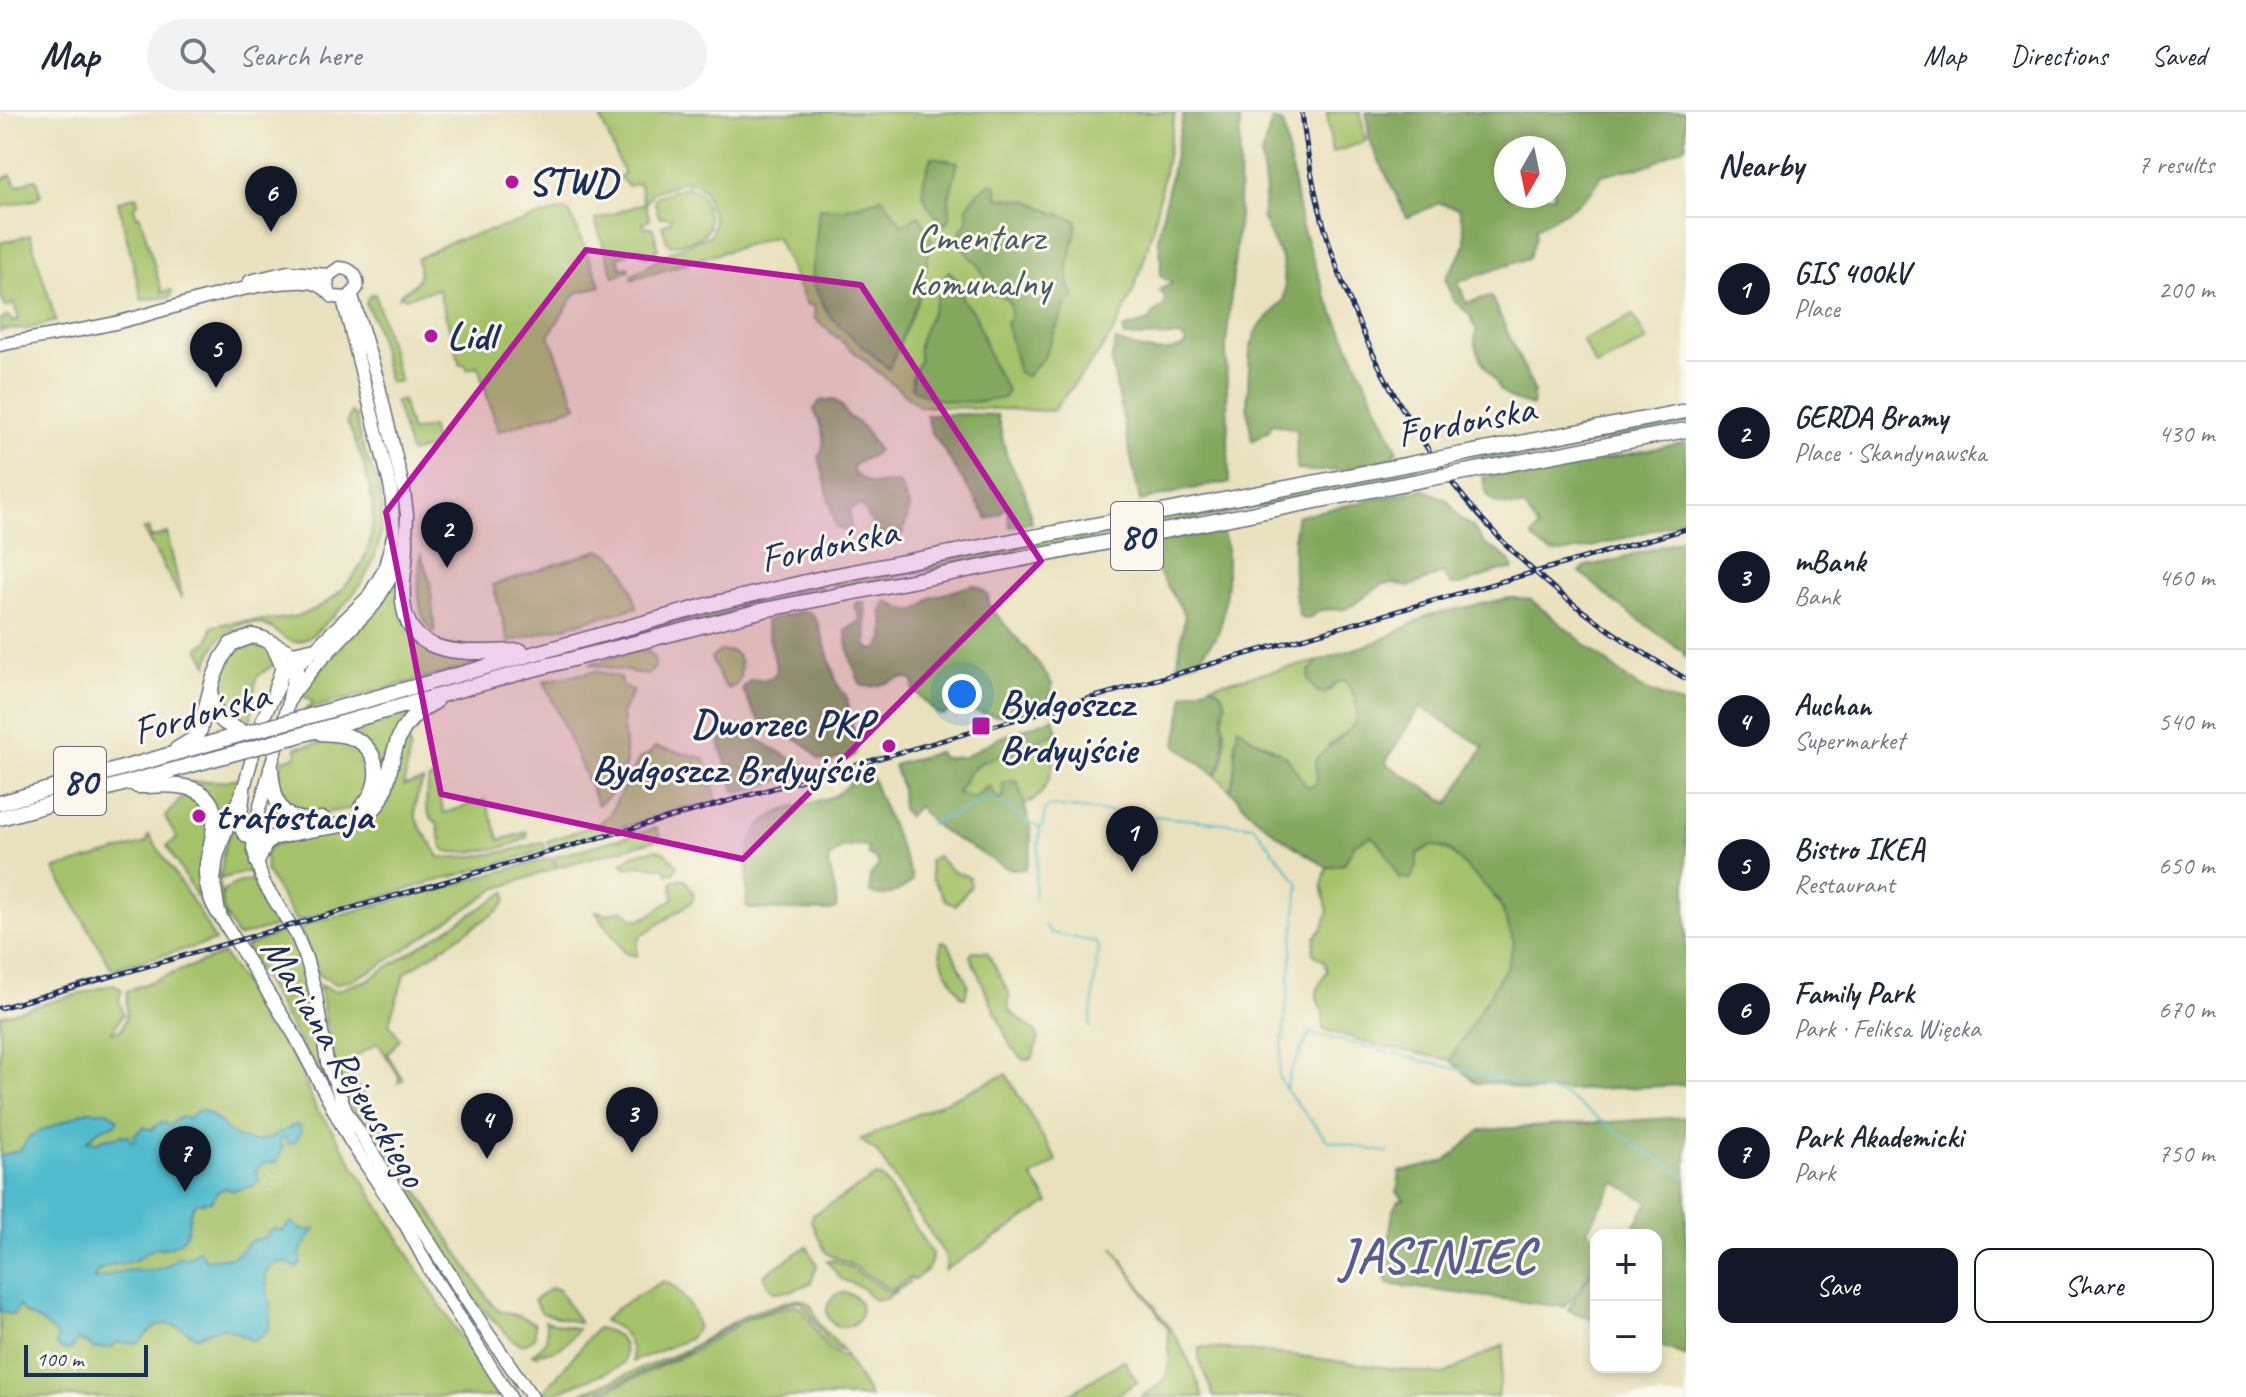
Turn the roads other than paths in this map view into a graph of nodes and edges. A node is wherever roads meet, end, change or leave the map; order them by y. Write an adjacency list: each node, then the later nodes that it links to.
1 (329, 275): 2 (street); 3 (street); 4 (street)
2 (327, 289): 3 (street); 4 (street)
3 (347, 298): 8 (street); 10 (street)
4 (204, 299): 5 (street)
5 (0, 345)
6 (1686, 411): 11 (main road, Fordońska / 80, bridge)
7 (1686, 430): 15 (main road, Fordońska / 80, bridge)
8 (406, 538): 11 (main road); 16 (street)
9 (272, 643): 12 (main road); 13 (main road); 14 (main road)
10 (311, 650): 12 (main road)
11 (541, 651): 18 (main road, Fordońska / 80, bridge)
12 (295, 660): 14 (street); 16 (main road)
13 (210, 691): 18 (main road); 19 (main road)
14 (275, 691): 18 (street)
15 (453, 693): 17 (main road, Fordońska / 80); 26 (main road)
16 (290, 698): 20 (street, Mariana Rejewskiego)
17 (313, 732): 20 (main road); 21 (main road, Fordońska / 80, bridge)
18 (252, 737): 19 (main road, Fordońska / 80); 22 (street, Mariana Rejewskiego)
19 (159, 759): 23 (main road, Fordońska / 80)
20 (271, 769): 25 (street, Mariana Rejewskiego)
21 (116, 786): 24 (main road, Fordońska / 80); 28 (main road)
22 (243, 791): 25 (main road); 28 (street, Mariana Rejewskiego)
23 (0, 803)
24 (0, 818)
25 (253, 838): 26 (main road); 27 (street, Mariana Rejewskiego)
26 (272, 838): 27 (main road)
27 (257, 862): 30 (street, Mariana Rejewskiego)
28 (219, 914): 29 (street, Mariana Rejewskiego)
29 (510, 1397)
30 (532, 1397)

